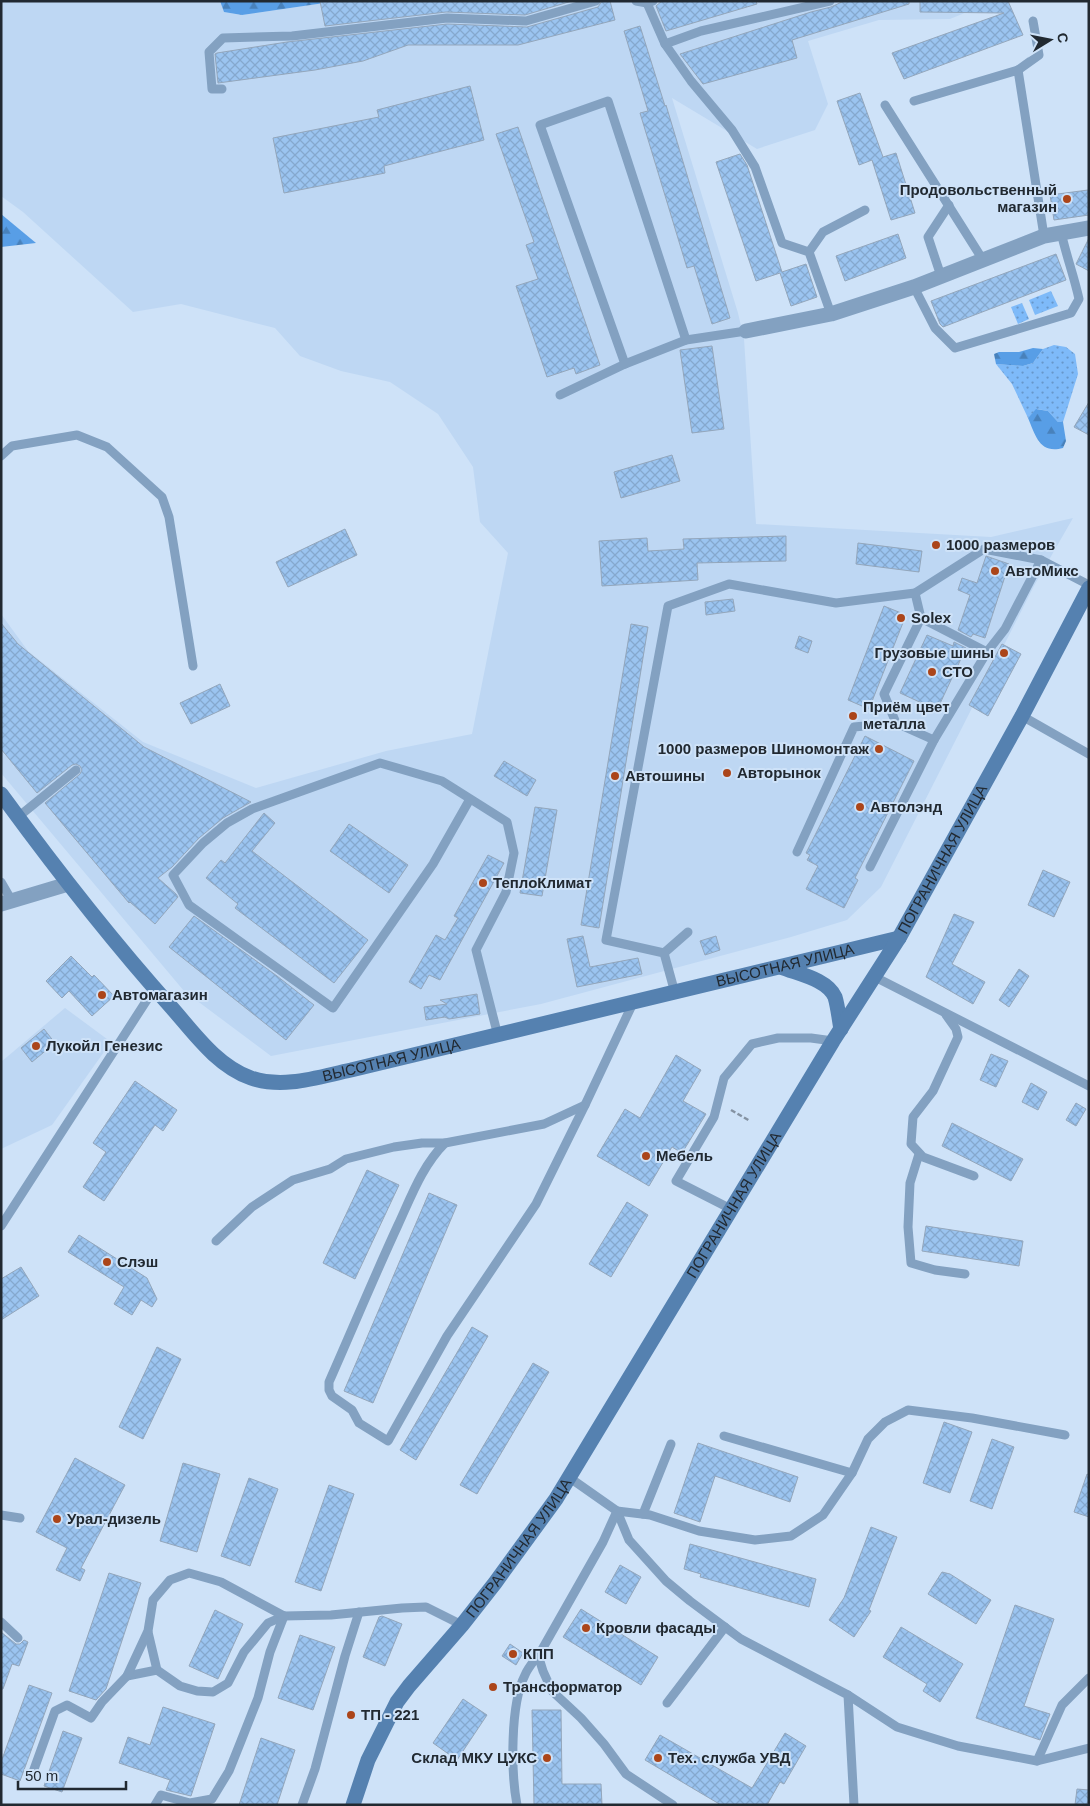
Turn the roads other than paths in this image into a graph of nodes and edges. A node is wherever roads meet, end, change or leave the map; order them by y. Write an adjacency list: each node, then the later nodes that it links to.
1 (596, 1): 8 (lane)
2 (636, 1): 4 (lane)
3 (830, 1): 6 (lane)
4 (650, 2): 6 (lane)
5 (1033, 21): 7 (lane)
6 (665, 44): 16 (lane)
7 (1018, 70): 9 (lane); 15 (lane)
8 (222, 90)
9 (914, 101)
10 (885, 105): 11 (lane)
11 (949, 205): 17 (lane); 18 (lane)
12 (865, 210): 16 (lane)
13 (1089, 228): 14 (street)
14 (1061, 232): 15 (street); 19 (lane)
15 (1044, 236): 17 (street)
16 (809, 252): 20 (lane)
17 (983, 260): 18 (street)
18 (941, 276): 19 (street)
19 (914, 287): 20 (street)
20 (831, 314): 21 (street)
21 (746, 331): 22 (lane)
22 (686, 340): 23 (lane); 23 (lane)
23 (625, 364): 24 (lane)
24 (560, 395)
25 (1, 456): 31 (lane)
26 (1041, 560): 27 (lane); 28 (lane); 30 (lane)
27 (1089, 586): 32 (street, ПОГРАНИЧНАЯ УЛИЦА)
28 (915, 593): 29 (lane); 47 (lane)
29 (921, 618): 30 (lane); 33 (lane)
30 (987, 652): 34 (lane)
31 (192, 666)
32 (1022, 716): 35 (lane); 46 (street, ПОГРАНИЧНАЯ УЛИЦА)
33 (896, 723): 34 (lane); 40 (lane)
34 (934, 740): 41 (lane)
35 (1089, 754)
36 (76, 770): 39 (lane)
37 (1, 794): 39 (street, ВЫСОТНАЯ УЛИЦА)
38 (470, 799): 38 (lane); 55 (lane)
39 (18, 817): 43 (street, ВЫСОТНАЯ УЛИЦА)
40 (797, 852)
41 (870, 867)
42 (1, 882): 44 (lane)
43 (68, 884): 44 (street); 50 (street, ВЫСОТНАЯ УЛИЦА)
44 (7, 902)
45 (688, 932): 47 (lane)
46 (899, 938): 48 (street, ВЫСОТНАЯ УЛИЦА); 49 (street, ПОГРАНИЧНАЯ УЛИЦА)
47 (664, 953): 51 (lane)
48 (781, 967): 51 (street, ВЫСОТНАЯ УЛИЦА); 54 (street)
49 (874, 977): 53 (lane); 54 (street, ПОГРАНИЧНАЯ УЛИЦА)
50 (154, 989): 55 (street, ВЫСОТНАЯ УЛИЦА); 62 (lane)
51 (675, 993): 52 (street, ВЫСОТНАЯ УЛИЦА)
52 (633, 1003): 55 (street, ВЫСОТНАЯ УЛИЦА); 57 (lane)
53 (946, 1015): 56 (lane); 59 (lane)
54 (837, 1035): 61 (street, ПОГРАНИЧНАЯ УЛИЦА); 61 (lane)
55 (498, 1036)
56 (1089, 1086)
57 (586, 1105): 58 (lane); 58 (lane)
58 (444, 1143): 63 (lane)
59 (920, 1154): 60 (lane); 64 (lane)
60 (974, 1176)
61 (731, 1209): 69 (street, ПОГРАНИЧНАЯ УЛИЦА)
62 (1, 1226)
63 (216, 1241)
64 (965, 1274)
65 (724, 1436): 68 (lane)
66 (1064, 1436): 68 (lane)
67 (672, 1444): 71 (lane)
68 (852, 1473): 71 (lane)
69 (570, 1478): 70 (lane); 77 (street, ПОГРАНИЧНАЯ УЛИЦА)
70 (617, 1511): 71 (lane); 78 (lane); 81 (lane)
71 (642, 1514)
72 (1, 1515): 73 (lane)
73 (20, 1518)
74 (359, 1612): 75 (lane); 77 (lane); 91 (lane)
75 (284, 1616): 79 (lane); 82 (lane); 90 (lane)
76 (1, 1622): 80 (lane)
77 (462, 1625): 92 (street, ПОГРАНИЧНАЯ УЛИЦА)
78 (725, 1627): 85 (lane); 86 (lane)
79 (148, 1631): 82 (lane); 83 (lane)
80 (18, 1638)
81 (540, 1653): 93 (lane); 94 (lane)
82 (157, 1670): 83 (lane)
83 (127, 1676): 89 (lane)
84 (1089, 1678): 88 (lane)
85 (848, 1695): 88 (lane); 95 (lane)
86 (667, 1703)
87 (1089, 1748): 88 (lane)
88 (1037, 1761)
89 (33, 1772)
90 (155, 1805)
91 (302, 1805)
92 (353, 1805)
93 (517, 1805)
94 (673, 1805)
95 (854, 1805)

